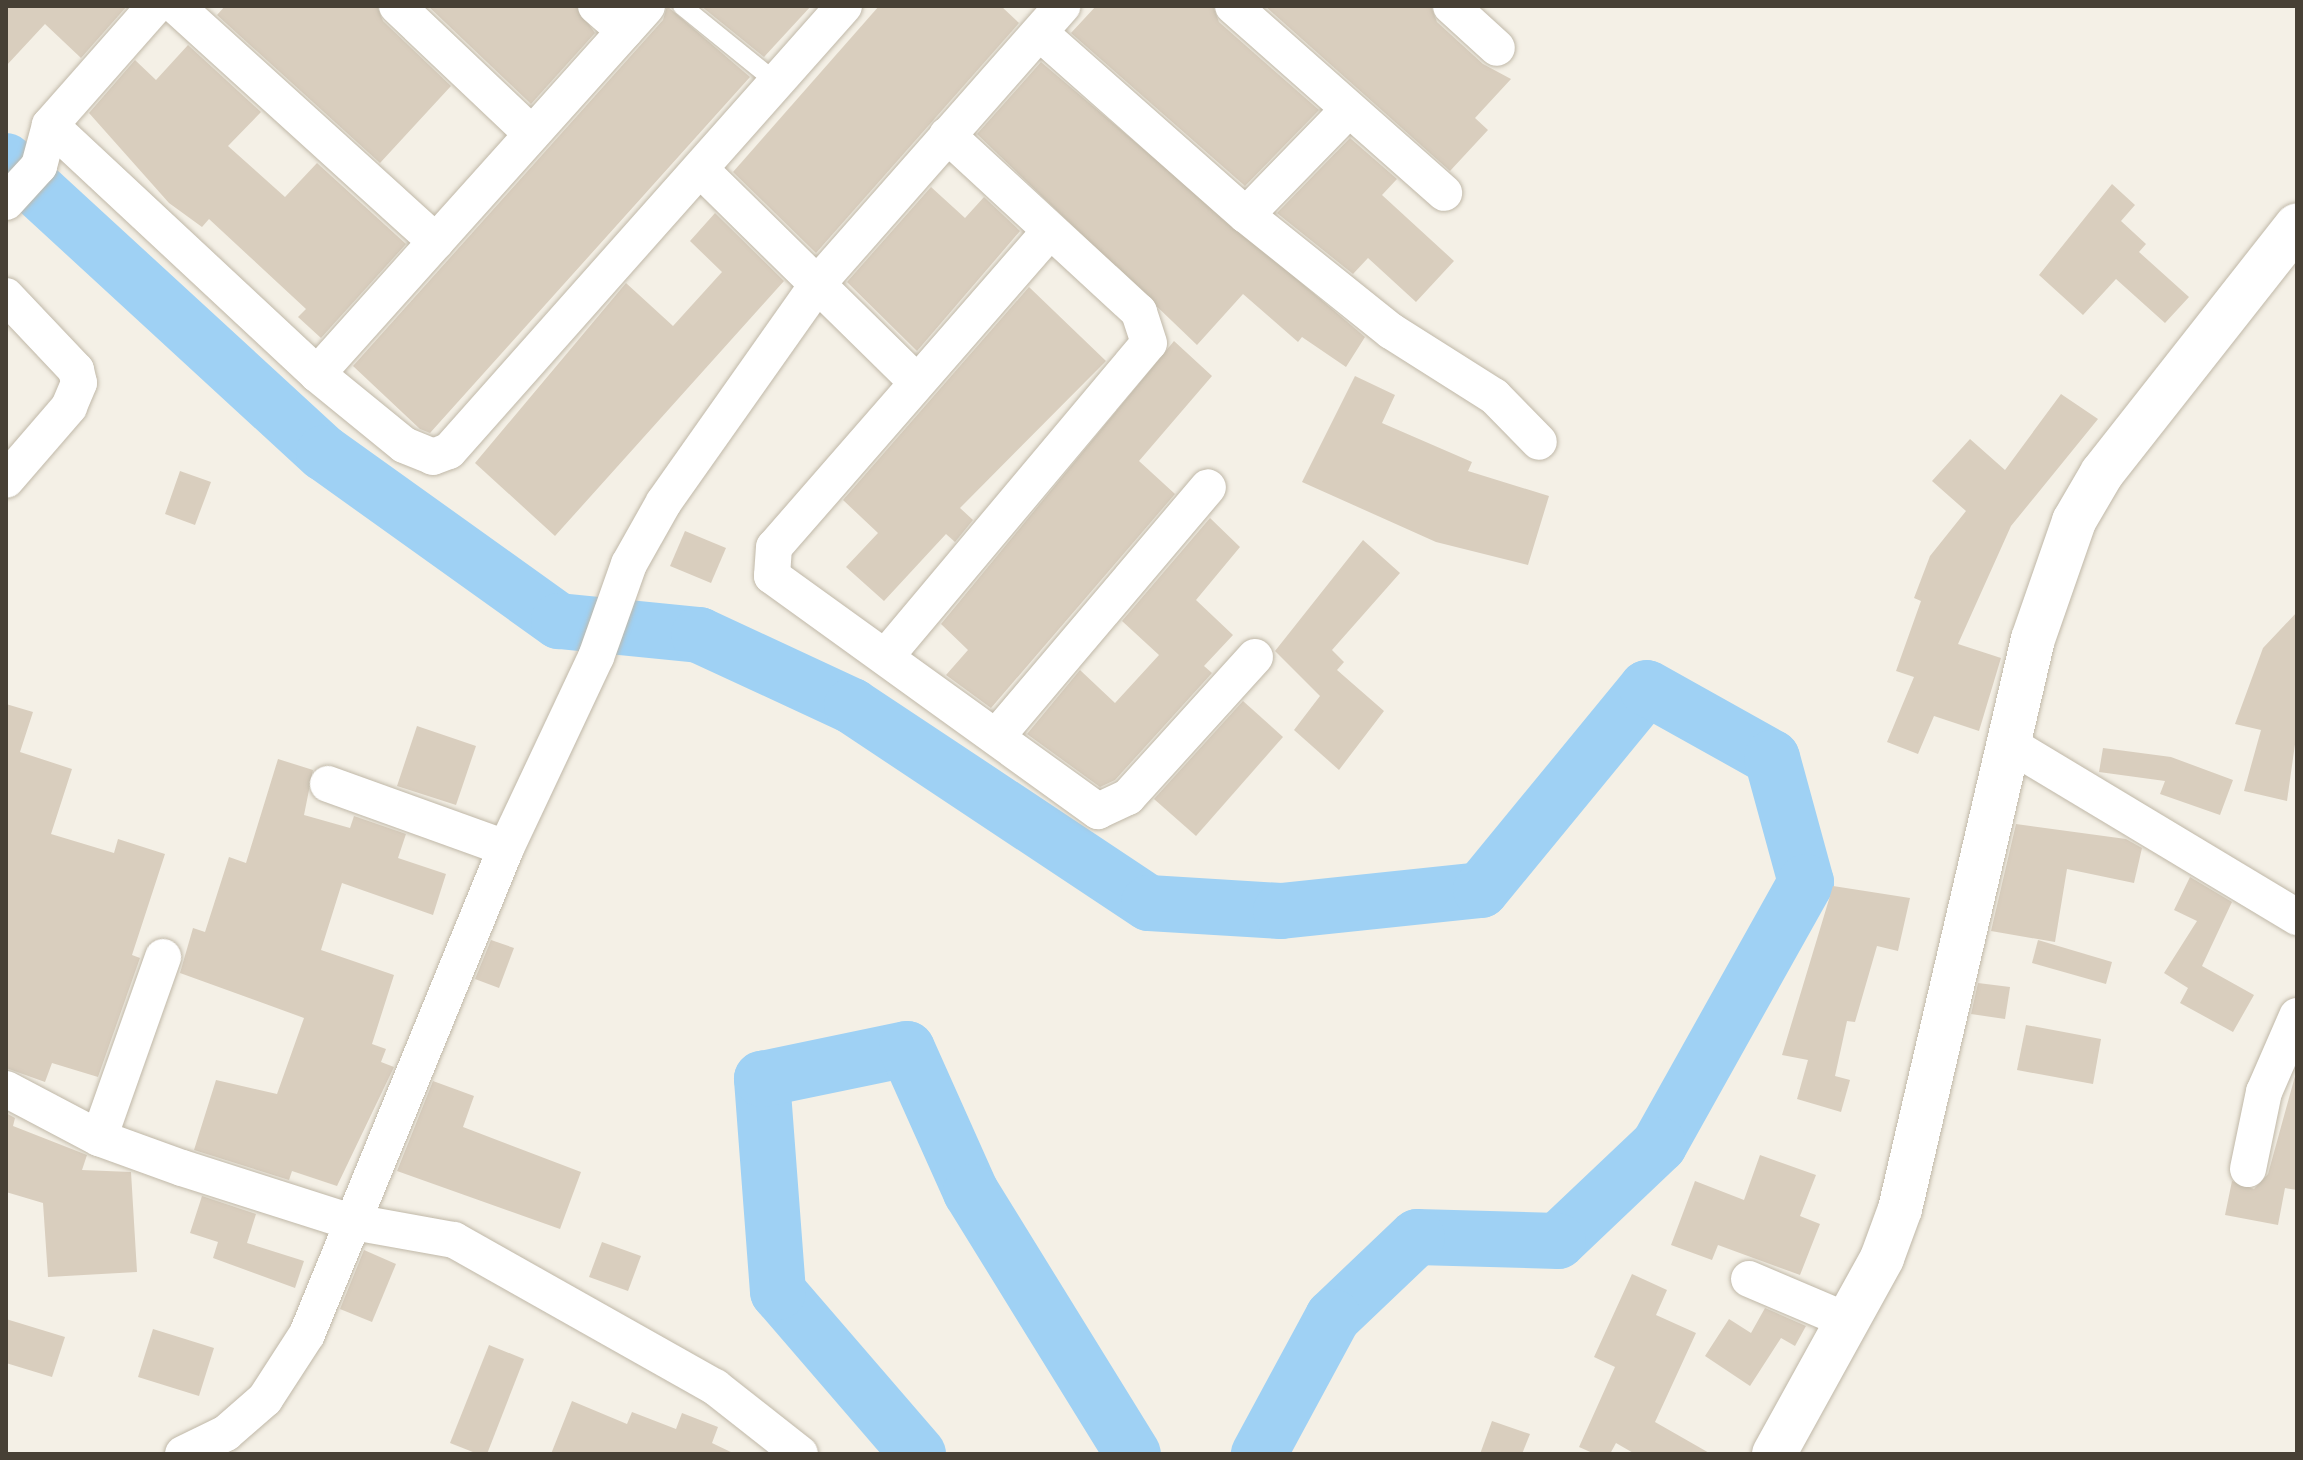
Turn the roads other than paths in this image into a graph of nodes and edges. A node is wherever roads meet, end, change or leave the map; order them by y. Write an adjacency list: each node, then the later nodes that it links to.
1 (155, 6): 14 (street)
2 (176, 6): 23 (street)
3 (397, 6): 15 (street)
4 (596, 6): 9 (street)
5 (682, 6): 12 (lane)
6 (844, 6): 12 (street)
7 (1233, 6): 13 (street)
8 (1451, 6): 11 (street)
9 (636, 18): 15 (street)
10 (1051, 19): 16 (street); 20 (street)
11 (1497, 48)
12 (776, 82): 17 (street)
13 (1348, 110): 18 (street); 20 (street)
14 (50, 125): 19 (street); 26 (street)
15 (532, 134): 23 (street)
16 (947, 135): 22 (street); 24 (street)
17 (700, 169): 24 (street); 26 (street)
18 (1444, 193)
19 (7, 202)
20 (1246, 215): 28 (street)
21 (2297, 225): 34 (street)
22 (1049, 232): 27 (street); 31 (street)
23 (436, 242): 26 (street)
24 (819, 282): 27 (street); 36 (street)
25 (6, 296): 29 (street)
26 (317, 374)
27 (915, 380): 31 (street)
28 (1539, 442)
29 (6, 480)
30 (1208, 487): 33 (street)
31 (887, 655): 33 (street)
32 (1255, 657): 33 (street)
33 (997, 736)
34 (2009, 744): 37 (street); 45 (street)
35 (328, 784): 36 (street)
36 (506, 848): 43 (street)
37 (2297, 917)
38 (163, 957): 41 (street)
39 (2297, 1016): 42 (street)
40 (6, 1089): 41 (street)
41 (99, 1138): 43 (street)
42 (2248, 1169)
43 (348, 1221): 46 (street); 47 (street)
44 (1749, 1279): 45 (street)
45 (1848, 1321): 48 (street)
46 (183, 1454)
47 (800, 1454)
48 (1774, 1454)

